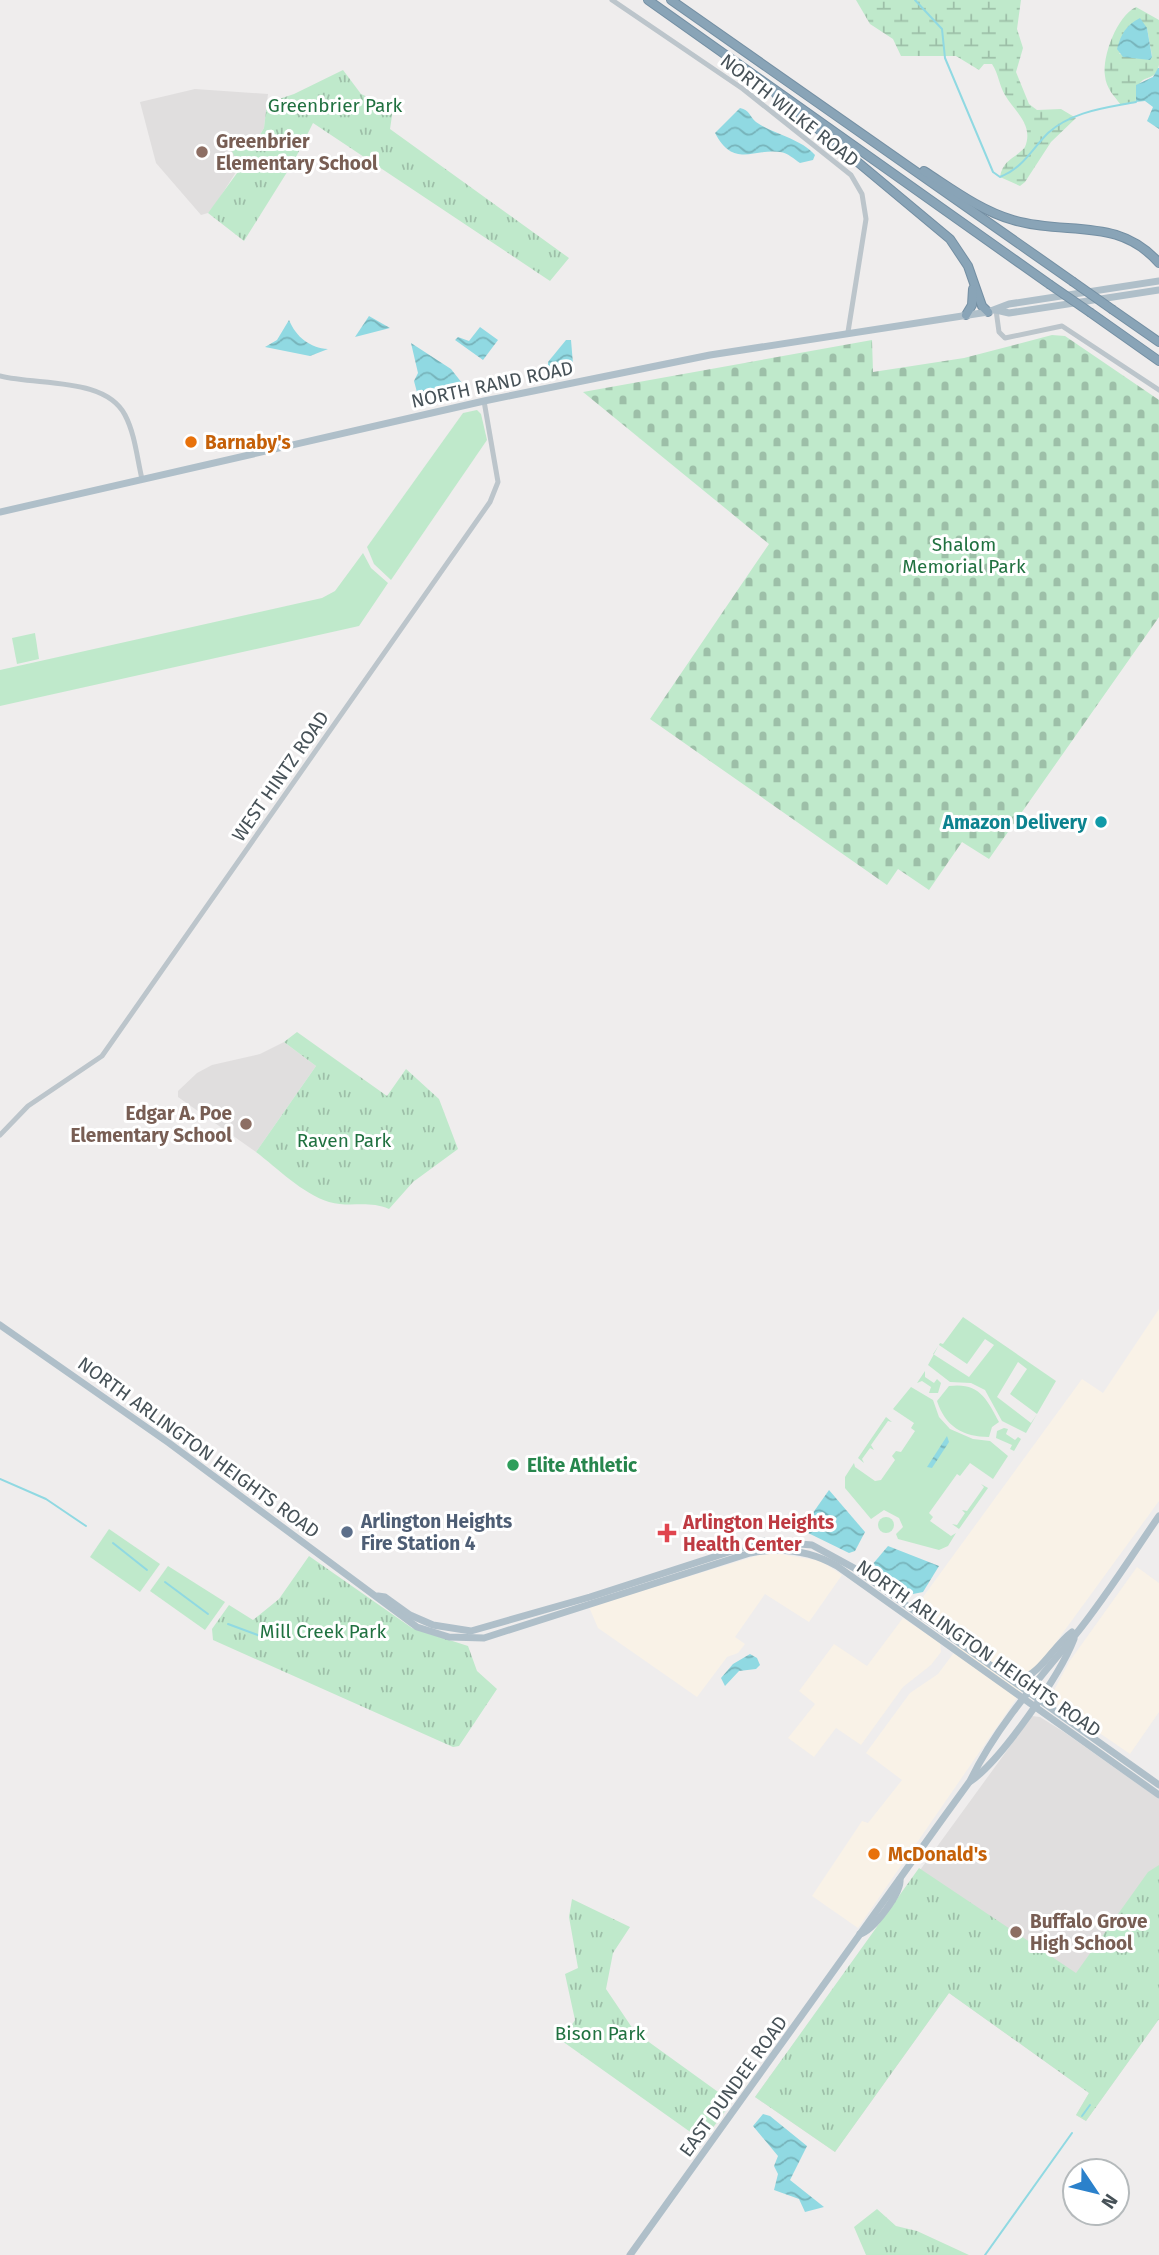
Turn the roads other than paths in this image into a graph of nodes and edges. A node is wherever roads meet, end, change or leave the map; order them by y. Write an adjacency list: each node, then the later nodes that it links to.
1 (612, 0): 12 (street, NORTH WILKE ROAD)
2 (648, 0): 4 (highway)
3 (671, 0): 5 (highway)
4 (769, 86): 8 (highway); 14 (highway, bridge)
5 (849, 124): 6 (highway); 13 (highway, bridge)
6 (1159, 263)
7 (1159, 281): 10 (main road, NORTH RAND ROAD)
8 (972, 282): 10 (highway); 11 (highway)
9 (1159, 290): 10 (main road, NORTH RAND ROAD)
10 (992, 311): 11 (main road, NORTH RAND ROAD); 16 (street)
11 (966, 315): 12 (main road, NORTH RAND ROAD)
12 (848, 331): 17 (main road, NORTH RAND ROAD)
13 (1159, 342)
14 (1159, 361)
15 (0, 376): 18 (street)
16 (1159, 390)
17 (484, 401): 18 (main road, NORTH RAND ROAD); 20 (street, WEST HINTZ ROAD)
18 (142, 479): 19 (main road, NORTH RAND ROAD)
19 (0, 512)
20 (0, 1135)
21 (0, 1325): 23 (main road, NORTH ARLINGTON HEIGHTS ROAD)
22 (1159, 1516): 24 (main road)
23 (378, 1596): 26 (main road, NORTH ARLINGTON HEIGHTS ROAD); 30 (main road, NORTH ARLINGTON HEIGHTS ROAD)
24 (1081, 1626): 25 (main road); 26 (main road)
25 (1076, 1634): 27 (main road, EAST DUNDEE ROAD); 28 (main road, EAST DUNDEE ROAD)
26 (998, 1671): 28 (main road, NORTH ARLINGTON HEIGHTS ROAD)
27 (1048, 1684): 29 (main road, EAST DUNDEE ROAD); 32 (main road)
28 (1029, 1692): 29 (main road, NORTH ARLINGTON HEIGHTS ROAD); 30 (main road, EAST DUNDEE ROAD)
29 (1038, 1699): 31 (main road, EAST DUNDEE ROAD); 32 (main road, NORTH ARLINGTON HEIGHTS ROAD)
30 (1023, 1700): 31 (main road, NORTH ARLINGTON HEIGHTS ROAD); 33 (main road, EAST DUNDEE ROAD)
31 (1033, 1706): 33 (main road, EAST DUNDEE ROAD); 35 (main road, NORTH ARLINGTON HEIGHTS ROAD)
32 (1075, 1725): 34 (main road, NORTH ARLINGTON HEIGHTS ROAD)
33 (970, 1781): 36 (main road, EAST DUNDEE ROAD)
34 (1159, 1785)
35 (1159, 1795)
36 (631, 2255)

